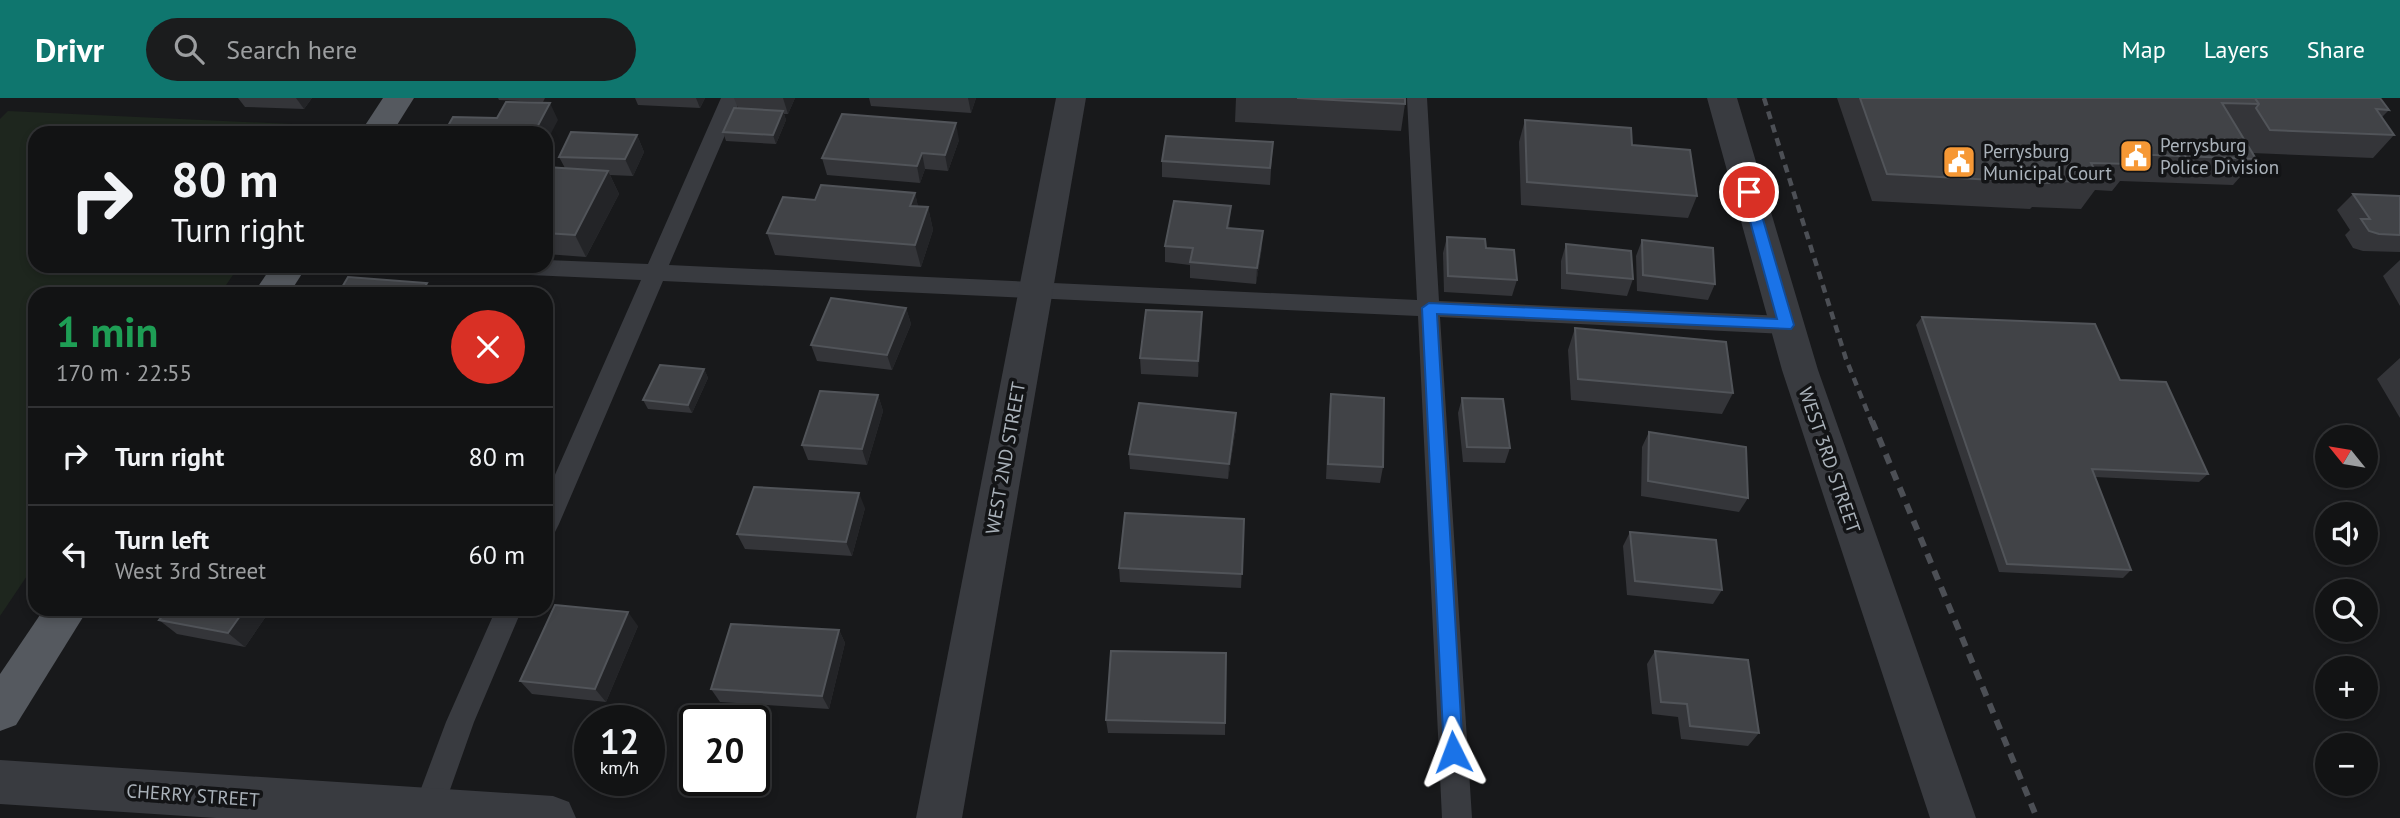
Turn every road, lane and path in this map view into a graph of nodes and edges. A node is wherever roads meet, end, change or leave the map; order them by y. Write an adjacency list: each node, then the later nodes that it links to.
1 (399, 98): 6 (main road)
2 (731, 98): 8 (lane)
3 (1071, 98): 9 (street, WEST 2ND STREET)
4 (1417, 98): 10 (lane)
5 (1722, 98): 11 (street, WEST 3RD STREET)
6 (381, 126)
7 (553, 268): 8 (lane)
8 (654, 274): 9 (lane); 12 (lane)
9 (1036, 289): 10 (lane); 19 (street, WEST 2ND STREET)
10 (1429, 308): 11 (lane); 20 (lane)
11 (1786, 325): 21 (street, WEST 3RD STREET)
12 (553, 508)
13 (61, 616): 15 (main road)
14 (506, 616): 17 (lane)
15 (0, 711)
16 (0, 782): 17 (street, CHERRY STREET)
17 (427, 814): 18 (street, CHERRY STREET)
18 (554, 818)
19 (939, 818)
20 (1457, 818)
21 (1952, 818)

